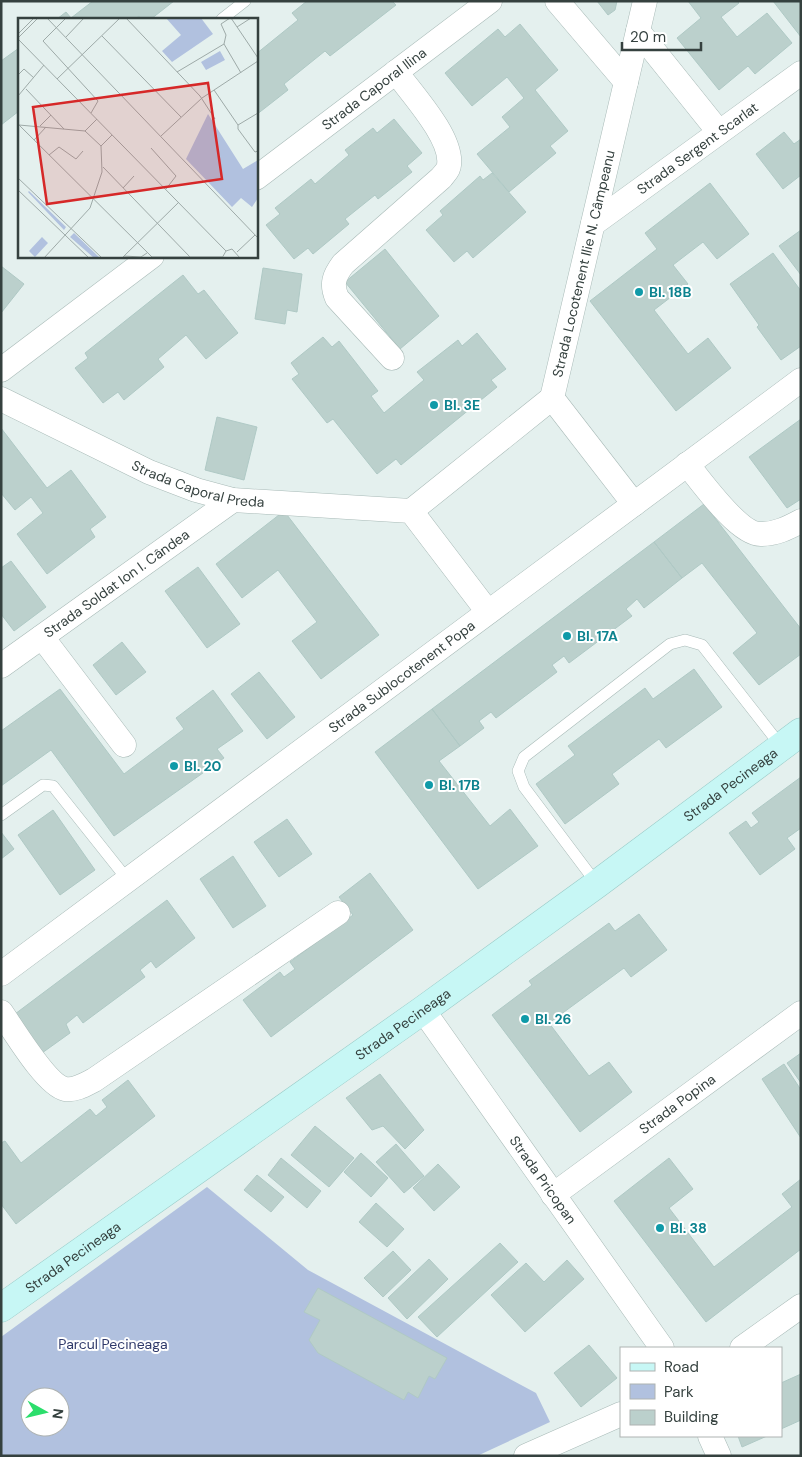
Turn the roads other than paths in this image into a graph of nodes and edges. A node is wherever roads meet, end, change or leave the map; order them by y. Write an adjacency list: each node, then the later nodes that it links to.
1 (245, 1): 5 (lane)
2 (490, 1): 7 (street, Strada Caporal Ilina)
3 (557, 1): 9 (street)
4 (645, 1): 6 (street, Strada Locotenent Ilie N. Câmpeanu)
5 (223, 18)
6 (638, 31): 9 (street, Strada Locotenent Ilie N. Câmpeanu); 10 (street)
7 (396, 72): 11 (street, Strada Caporal Ilina); 14 (street)
8 (801, 73): 10 (street, Strada Sergent Scarlat)
9 (626, 82): 12 (street, Strada Locotenent Ilie N. Câmpeanu)
10 (719, 132): 12 (street, Strada Sergent Scarlat)
11 (258, 176)
12 (593, 224): 17 (street, Strada Locotenent Ilie N. Câmpeanu)
13 (149, 258): 15 (street)
14 (392, 358)
15 (1, 370)
16 (801, 380): 19 (street, Strada Sublocotenent Popa)
17 (552, 398): 21 (street, Strada Locotenent Ilie N. Câmpeanu); 22 (street)
18 (1, 399): 20 (street, Strada Caporal Preda)
19 (687, 464): 21 (street, Strada Sublocotenent Popa); 23 (street)
20 (233, 500): 22 (street, Strada Caporal Preda); 25 (street, Strada Soldat Ion I. Cândea)
21 (634, 504): 24 (street, Strada Sublocotenent Popa)
22 (411, 511): 24 (street)
23 (801, 521)
24 (488, 612): 30 (street, Strada Sublocotenent Popa)
25 (42, 637): 26 (street, Strada Soldat Ion I. Cândea); 28 (street)
26 (1, 666)
27 (791, 739): 31 (street, Strada Pecineaga); 31 (lane)
28 (124, 745)
29 (1, 815): 30 (lane)
30 (128, 879): 33 (street, Strada Sublocotenent Popa)
31 (597, 884): 34 (street, Strada Pecineaga)
32 (338, 913): 35 (street)
33 (1, 974)
34 (423, 1010): 37 (street, Strada Pricopan); 39 (street, Strada Pecineaga)
35 (1, 1012)
36 (801, 1014): 37 (street, Strada Popina)
37 (553, 1195): 40 (street, Strada Pricopan)
38 (801, 1306): 41 (street)
39 (1, 1308)
40 (661, 1347)
41 (743, 1347)
42 (620, 1414): 44 (street)
43 (710, 1437): 45 (street)
44 (526, 1456)
45 (719, 1456)

